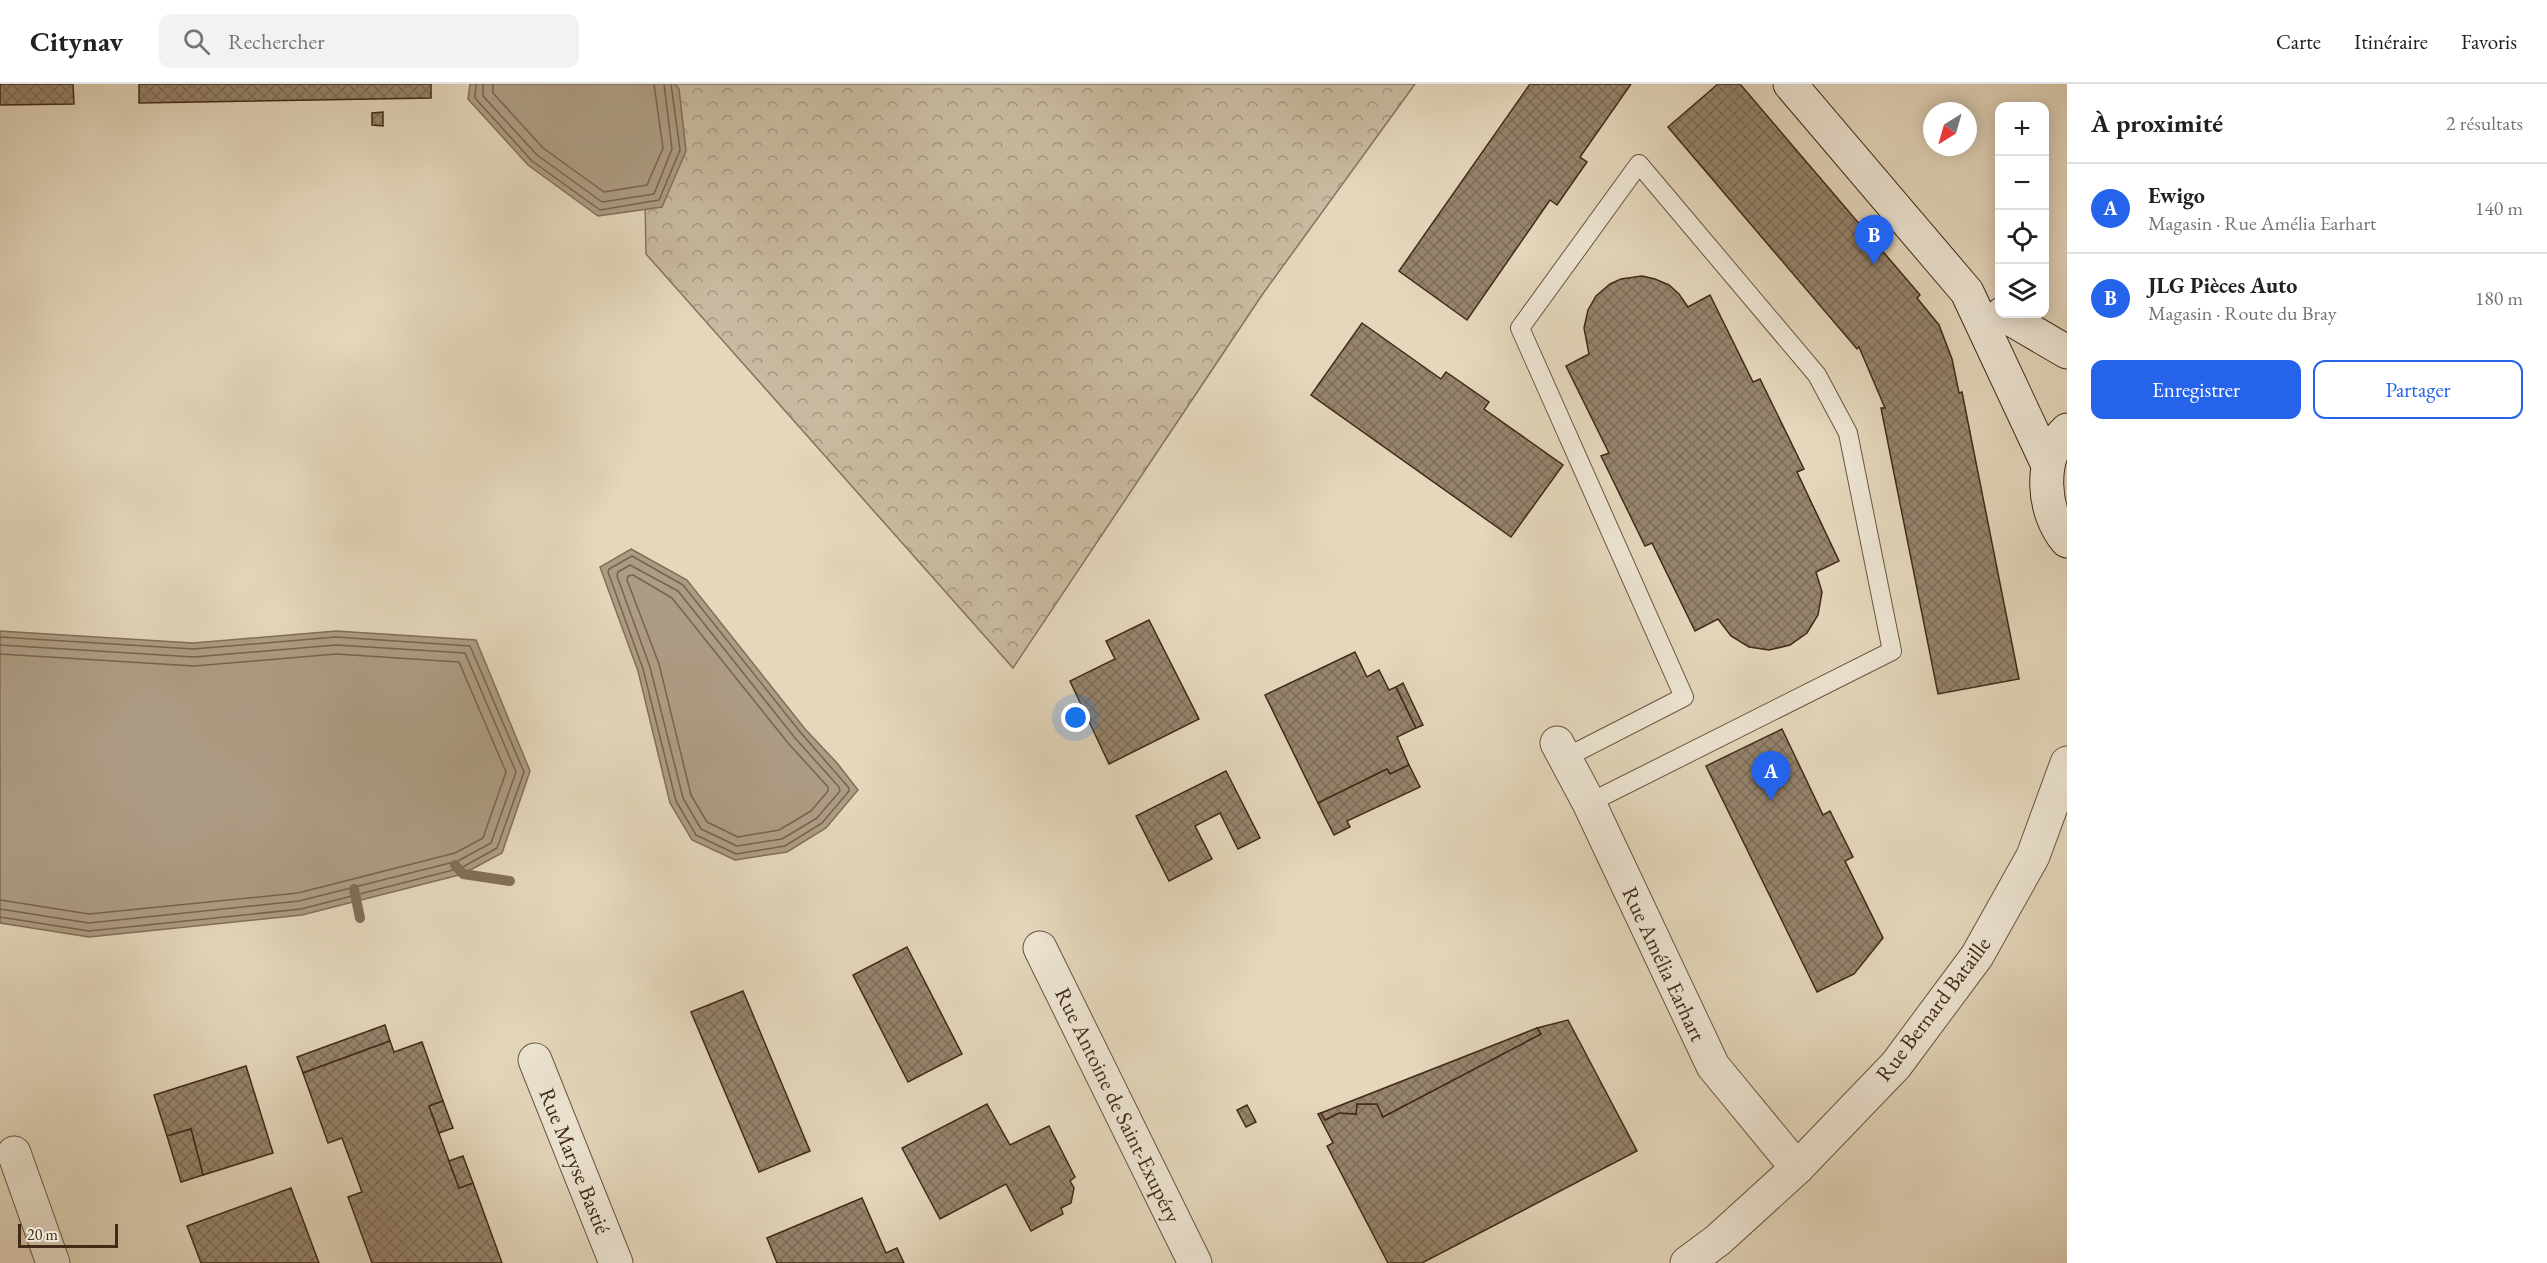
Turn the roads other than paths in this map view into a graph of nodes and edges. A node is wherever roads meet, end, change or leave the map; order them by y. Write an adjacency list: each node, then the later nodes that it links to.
1 (1790, 84): 2 (street)
2 (1967, 292): 3 (street); 7 (street)
3 (1995, 309)
4 (2009, 318): 5 (street)
5 (2067, 352)
6 (2067, 430): 7 (street)
7 (2047, 463): 8 (street)
8 (2066, 545)
9 (1561, 750): 11 (street, Rue Amélia Earhart); 11 (lane)
10 (2067, 763): 15 (street, Rue Bernard Bataille)
11 (1589, 803): 15 (street, Rue Amélia Earhart)
12 (1040, 948): 18 (street, Rue Antoine de Saint-Exupéry)
13 (535, 1060): 17 (street, Rue Maryse Bastié)
14 (14, 1153): 16 (street)
15 (1797, 1168): 19 (street, Rue Bernard Bataille)
16 (53, 1263)
17 (616, 1263)
18 (1196, 1263)
19 (1687, 1263)

